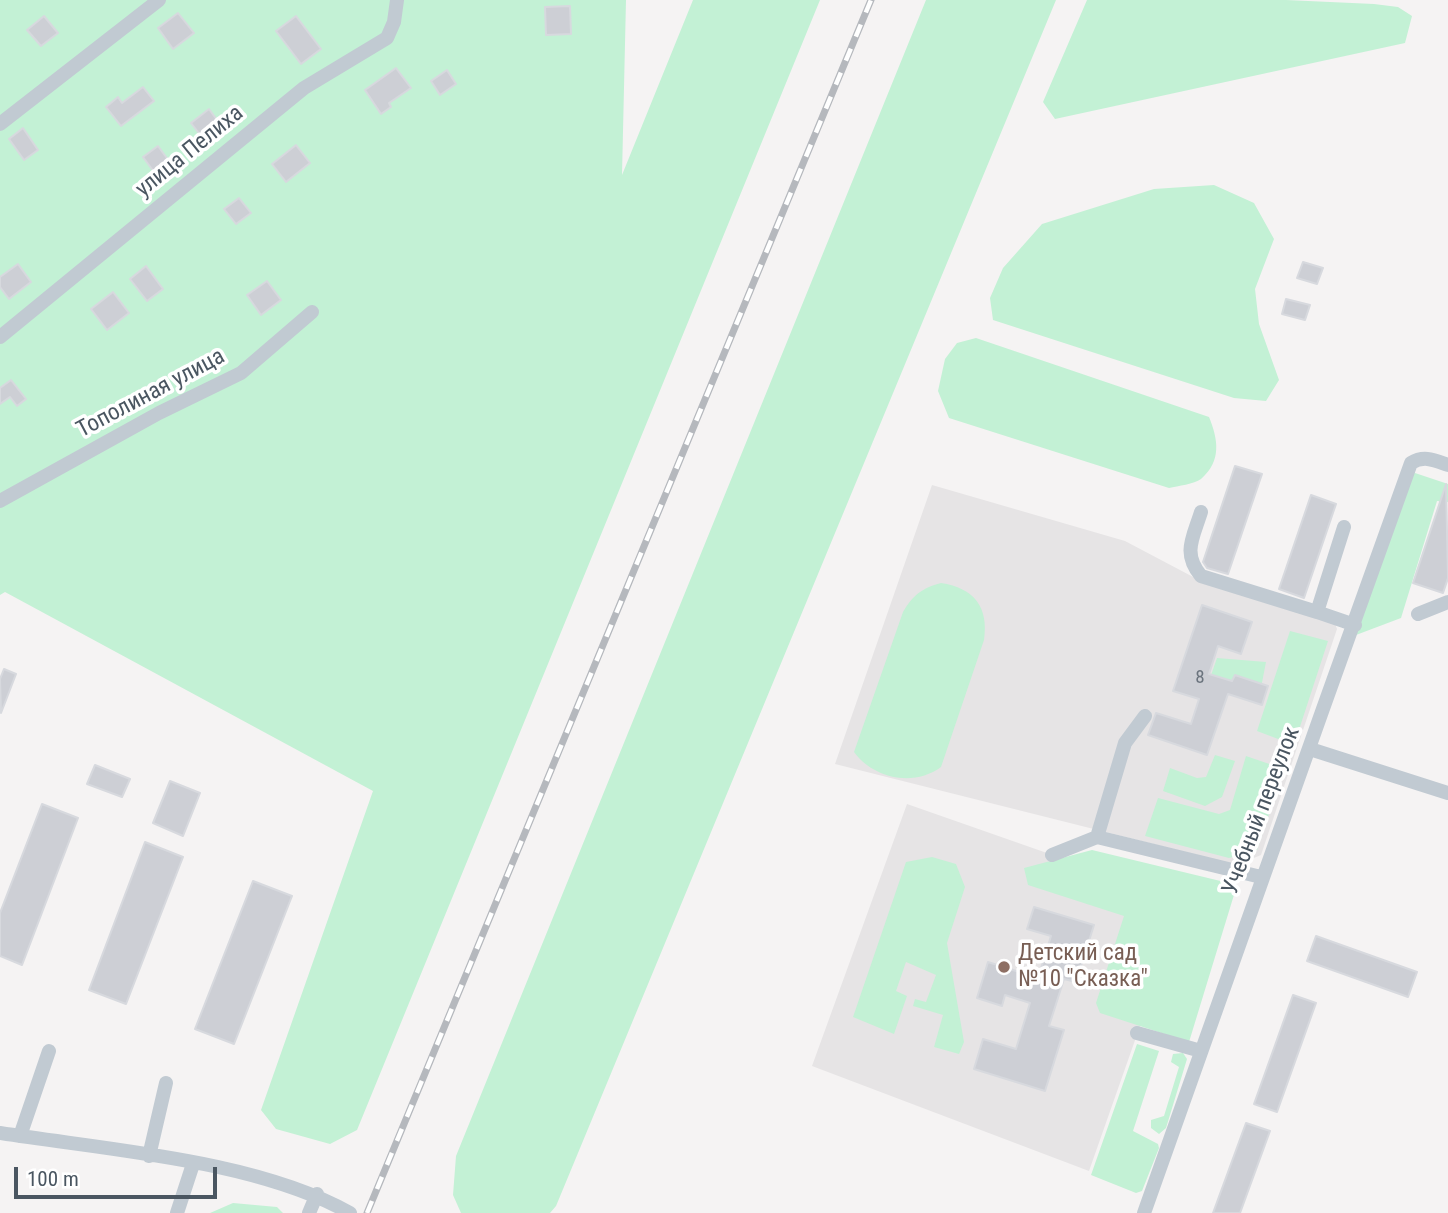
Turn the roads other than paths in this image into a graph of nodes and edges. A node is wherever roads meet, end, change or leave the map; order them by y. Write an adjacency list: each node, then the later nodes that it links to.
1 (159, 0): 3 (street)
2 (397, 0): 5 (street, улица Пелиха)
3 (0, 124)
4 (312, 312): 7 (street, Тополиная улица)
5 (0, 337)
6 (1448, 465): 13 (street, Учебный переулок)
7 (0, 501)
8 (1201, 512): 11 (street)
9 (1344, 527): 11 (street)
10 (1448, 601): 12 (street)
11 (1318, 612): 13 (street)
12 (1418, 614)
13 (1355, 625): 15 (street, Учебный переулок)
14 (1331, 647): 15 (street)
15 (1345, 653): 17 (street, Учебный переулок)
16 (1145, 716): 19 (street)
17 (1310, 749): 18 (street); 21 (street, Учебный переулок)
18 (1448, 793)
19 (1097, 837): 20 (street); 21 (street)
20 (1052, 855)
21 (1261, 877): 24 (street, Учебный переулок)
22 (1137, 1033): 24 (street)
23 (49, 1051): 27 (street)
24 (1200, 1051): 34 (street, Учебный переулок)
25 (166, 1083): 28 (street)
26 (0, 1133): 27 (street)
27 (20, 1136): 28 (street)
28 (149, 1156): 29 (street)
29 (192, 1164): 30 (street); 31 (street)
30 (317, 1194): 32 (street); 33 (street)
31 (177, 1213)
32 (309, 1213)
33 (350, 1213)
34 (1144, 1213)

